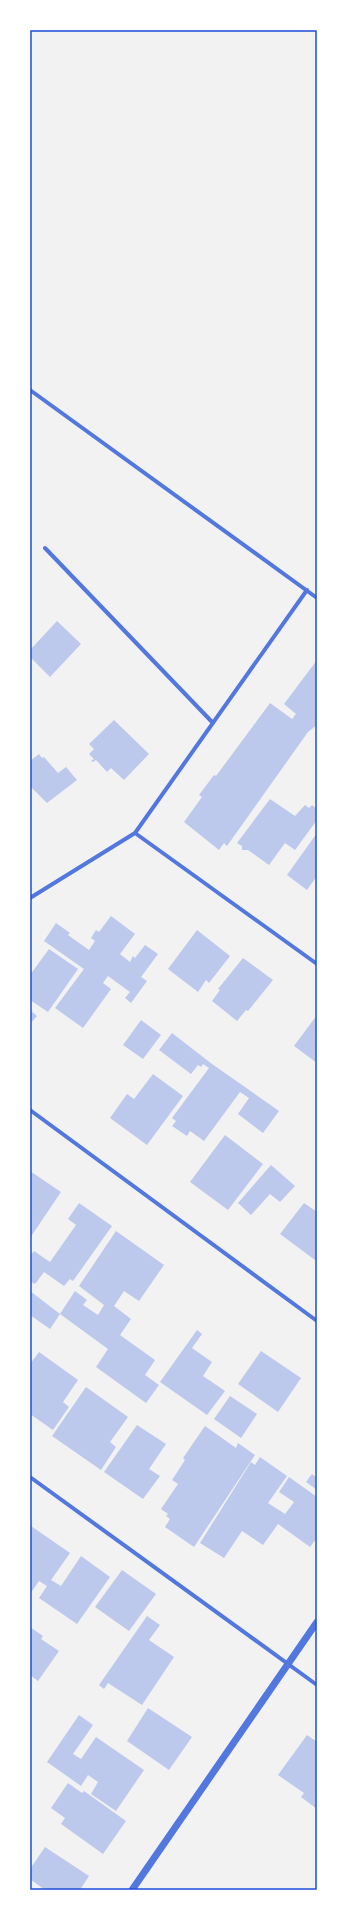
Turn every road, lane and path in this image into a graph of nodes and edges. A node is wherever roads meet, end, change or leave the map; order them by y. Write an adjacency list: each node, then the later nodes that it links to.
1 (30, 390): 3 (street)
2 (45, 548): 5 (street)
3 (307, 590): 4 (street); 5 (street)
4 (317, 598)
5 (213, 723): 6 (street)
6 (135, 833): 7 (street); 8 (street)
7 (30, 898)
8 (317, 964)
9 (30, 1110): 10 (street)
10 (317, 1321)
11 (30, 1477): 13 (street)
12 (317, 1622): 13 (street)
13 (288, 1664): 14 (street); 15 (street)
14 (317, 1685)
15 (132, 1890)

